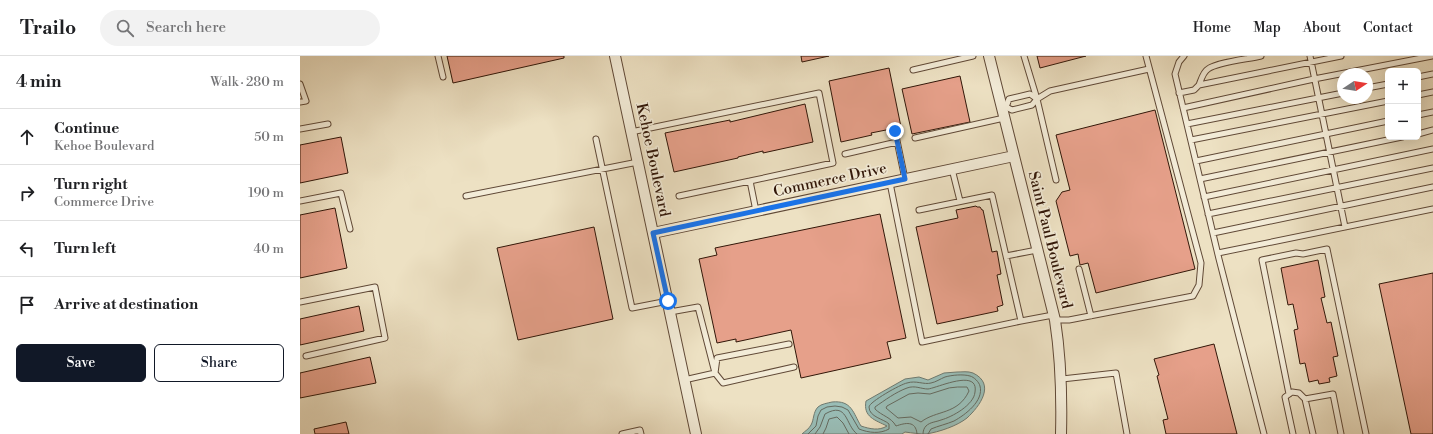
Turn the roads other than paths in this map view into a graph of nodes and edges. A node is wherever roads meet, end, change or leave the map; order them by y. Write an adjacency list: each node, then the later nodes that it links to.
1 (438, 56): 16 (lane)
2 (615, 56): 42 (street, Kehoe Boulevard)
3 (973, 56): 14 (lane)
4 (989, 56): 32 (street, Saint Paul Boulevard)
5 (1024, 56): 28 (lane)
6 (1146, 56): 13 (lane)
7 (1184, 56): 24 (lane)
8 (1261, 56): 20 (lane)
9 (1310, 56): 12 (lane)
10 (1341, 56): 12 (lane)
11 (1432, 56): 18 (lane)
12 (1311, 62): 18 (lane); 20 (lane)
13 (1149, 69): 28 (lane); 88 (lane)
14 (913, 70)
15 (1433, 74): 17 (lane)
16 (443, 77)
17 (1421, 77)
18 (1314, 79): 27 (lane); 31 (lane)
19 (300, 84): 29 (lane)
20 (1199, 85): 24 (lane)
21 (1385, 85): 22 (lane)
22 (1373, 87)
23 (1433, 92): 26 (lane)
24 (1179, 93): 31 (lane)
25 (1337, 94): 27 (lane)
26 (1421, 94)
27 (1318, 98): 34 (lane); 38 (lane)
28 (1037, 99): 32 (lane); 32 (lane); 62 (lane)
29 (300, 102)
30 (1385, 102): 34 (lane)
31 (1183, 108): 38 (lane)
32 (1004, 112): 45 (lane); 53 (street, Saint Paul Boulevard)
33 (1433, 112): 35 (lane)
34 (1322, 114): 44 (lane); 47 (lane)
35 (1421, 114)
36 (1385, 122): 44 (lane)
37 (328, 124): 39 (lane)
38 (1187, 124): 47 (lane)
39 (300, 129)
40 (1433, 130): 43 (lane)
41 (895, 131): 49 (lane)
42 (631, 132): 55 (street, Kehoe Boulevard); 63 (lane)
43 (1421, 133)
44 (1326, 134): 51 (lane); 54 (lane)
45 (915, 138)
46 (596, 139): 58 (lane)
47 (1191, 140): 54 (lane)
48 (1388, 140): 51 (lane)
49 (898, 142): 52 (lane); 60 (lane)
50 (1433, 149): 59 (lane)
51 (1330, 152): 59 (lane); 61 (lane)
52 (846, 154)
53 (1014, 156): 57 (street, Commerce Drive); 81 (street, Saint Paul Boulevard)
54 (1196, 161): 61 (lane)
55 (638, 162): 58 (lane); 79 (street, Kehoe Boulevard)
56 (1433, 168): 65 (lane)
57 (952, 169): 60 (street, Commerce Drive); 71 (lane)
58 (601, 170): 67 (lane); 85 (lane)
59 (1333, 170): 65 (lane); 69 (lane)
60 (905, 179): 64 (street, Commerce Drive)
61 (1200, 179): 69 (lane)
62 (1056, 180)
63 (750, 181): 68 (lane); 75 (lane)
64 (890, 183): 75 (street, Commerce Drive); 90 (lane)
65 (1337, 187): 72 (lane); 76 (lane)
66 (1433, 187): 72 (lane)
67 (466, 196)
68 (679, 196)
69 (1204, 197): 76 (lane)
70 (300, 200): 78 (lane)
71 (960, 201): 74 (lane); 83 (lane)
72 (1341, 206): 77 (lane); 80 (lane)
73 (1433, 208): 77 (lane)
74 (919, 210)
75 (756, 211): 79 (street, Commerce Drive)
76 (1208, 214): 80 (lane)
77 (1345, 227): 82 (lane)
78 (350, 230)
79 (653, 233): 85 (street, Kehoe Boulevard)
80 (1213, 233): 82 (lane)
81 (1037, 250): 83 (lane); 89 (street, Saint Paul Boulevard)
82 (1218, 253): 104 (lane)
83 (1006, 256): 90 (lane)
84 (1079, 269): 88 (lane)
85 (668, 301): 87 (street, Kehoe Boulevard)
86 (300, 302): 92 (lane)
87 (670, 312): 94 (lane); 95 (street, Kehoe Boulevard)
88 (1091, 316): 89 (lane)
89 (1054, 318): 90 (lane); 96 (street, Saint Paul Boulevard)
90 (1021, 321)
91 (789, 344): 94 (lane)
92 (306, 356)
93 (794, 367): 94 (lane)
94 (715, 373): 95 (lane)
95 (684, 380): 101 (street, Kehoe Boulevard)
96 (1062, 380): 102 (street, Saint Paul Boulevard); 103 (lane)
97 (1289, 394): 98 (lane); 105 (lane); 108 (lane)
98 (1306, 399): 106 (lane); 107 (lane)
99 (622, 434): 100 (lane)
100 (641, 434)
101 (696, 434)
102 (1061, 434)
103 (1127, 434)
104 (1264, 434)
105 (1293, 434)
106 (1313, 434)
107 (1341, 434)
108 (1366, 434)

